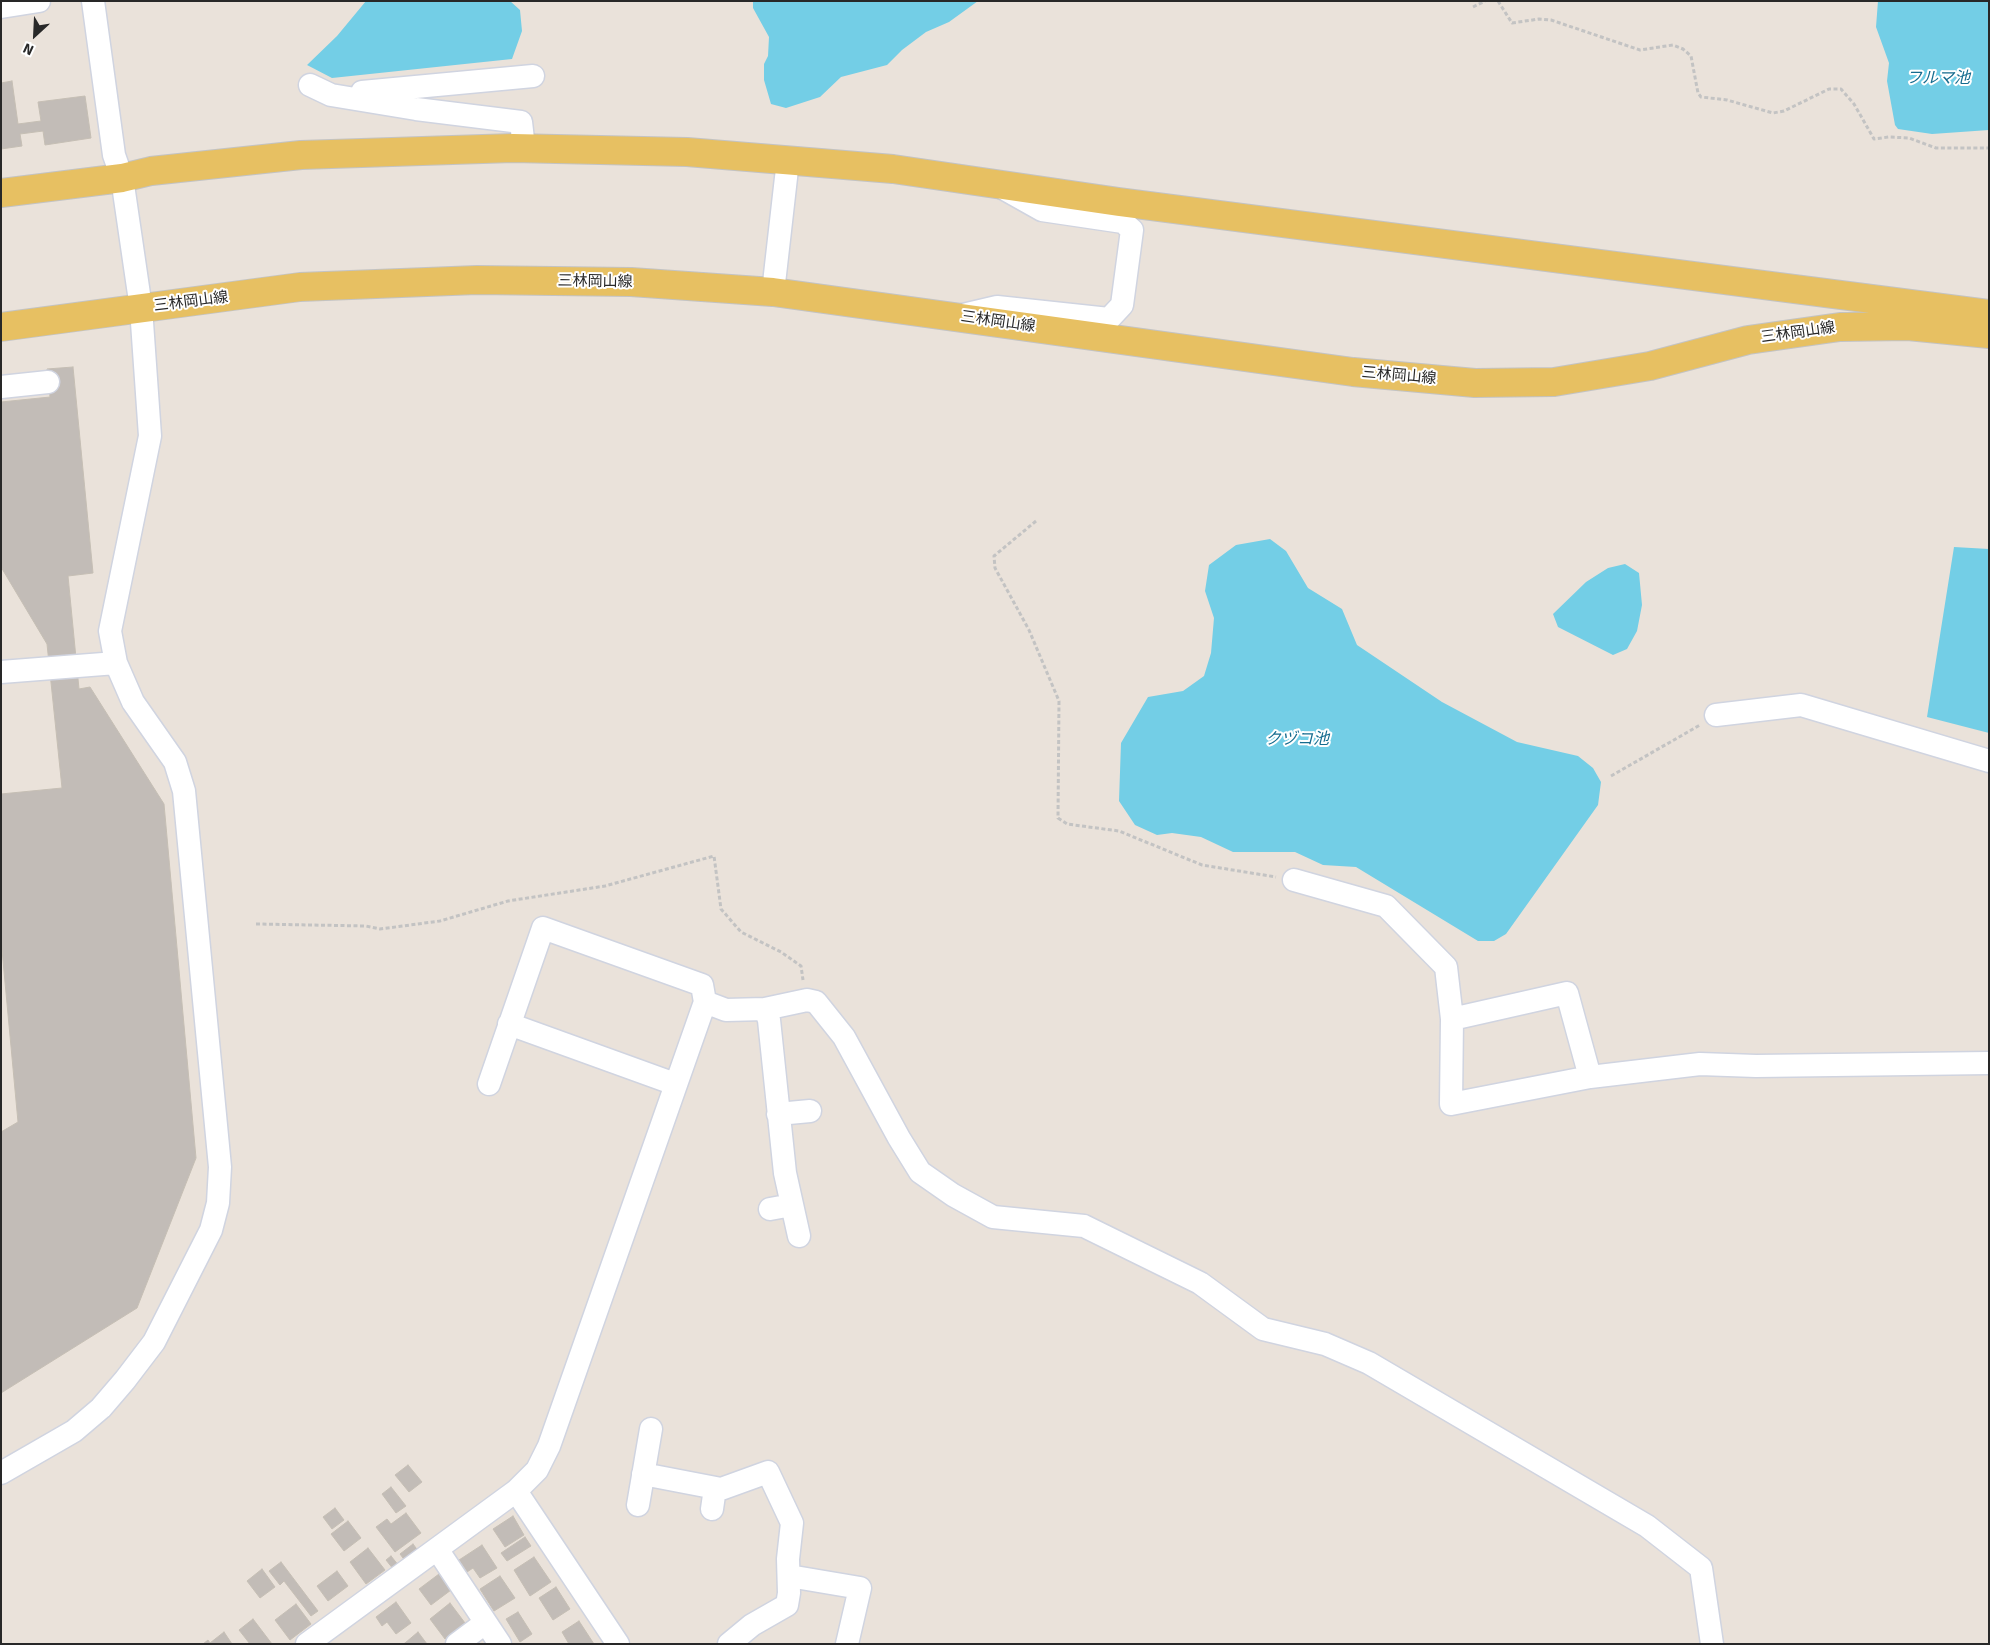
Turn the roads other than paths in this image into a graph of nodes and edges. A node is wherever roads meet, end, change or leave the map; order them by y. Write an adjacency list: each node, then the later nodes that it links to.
1 (39, 1): 3 (street)
2 (93, 1): 9 (street)
3 (1, 7)
4 (533, 76): 6 (street)
5 (310, 85): 6 (street)
6 (331, 95): 7 (street)
7 (524, 148): 8 (main road); 9 (main road)
8 (788, 160): 10 (main road); 12 (street)
9 (122, 178): 11 (main road); 13 (street)
10 (994, 183): 14 (main road); 15 (street)
11 (1, 194)
12 (773, 292): 13 (main road, 三林岡山線); 15 (main road, 三林岡山線)
13 (141, 308): 16 (main road, 三林岡山線); 20 (street)
14 (1989, 314)
15 (958, 316): 17 (main road, 三林岡山線)
16 (1, 327)
17 (1989, 334)
18 (48, 382): 19 (street)
19 (1, 387)
20 (116, 663): 21 (street); 39 (street)
21 (45, 670): 22 (street); 23 (street)
22 (1, 672)
23 (1, 684)
24 (1716, 715): 25 (street)
25 (1989, 761)
26 (1294, 880): 29 (street)
27 (705, 1002): 28 (street); 30 (street); 34 (street)
28 (765, 1009): 36 (street); 52 (street)
29 (1452, 1019): 32 (street); 32 (street)
30 (510, 1024): 33 (street); 34 (street)
31 (1989, 1063): 32 (street)
32 (1590, 1077)
33 (488, 1084)
34 (675, 1084): 41 (street)
35 (810, 1111): 36 (street)
36 (778, 1114): 37 (street)
37 (799, 1236)
38 (651, 1429): 40 (street)
39 (1, 1473)
40 (643, 1474): 42 (street); 44 (street)
41 (516, 1491): 43 (street); 50 (street)
42 (638, 1505)
43 (437, 1550): 45 (street); 47 (street)
44 (789, 1576): 46 (street); 51 (street)
45 (485, 1623): 48 (street); 49 (street)
46 (737, 1641)
47 (307, 1644)
48 (457, 1644)
49 (500, 1644)
50 (618, 1644)
51 (847, 1644)
52 (1712, 1644)

